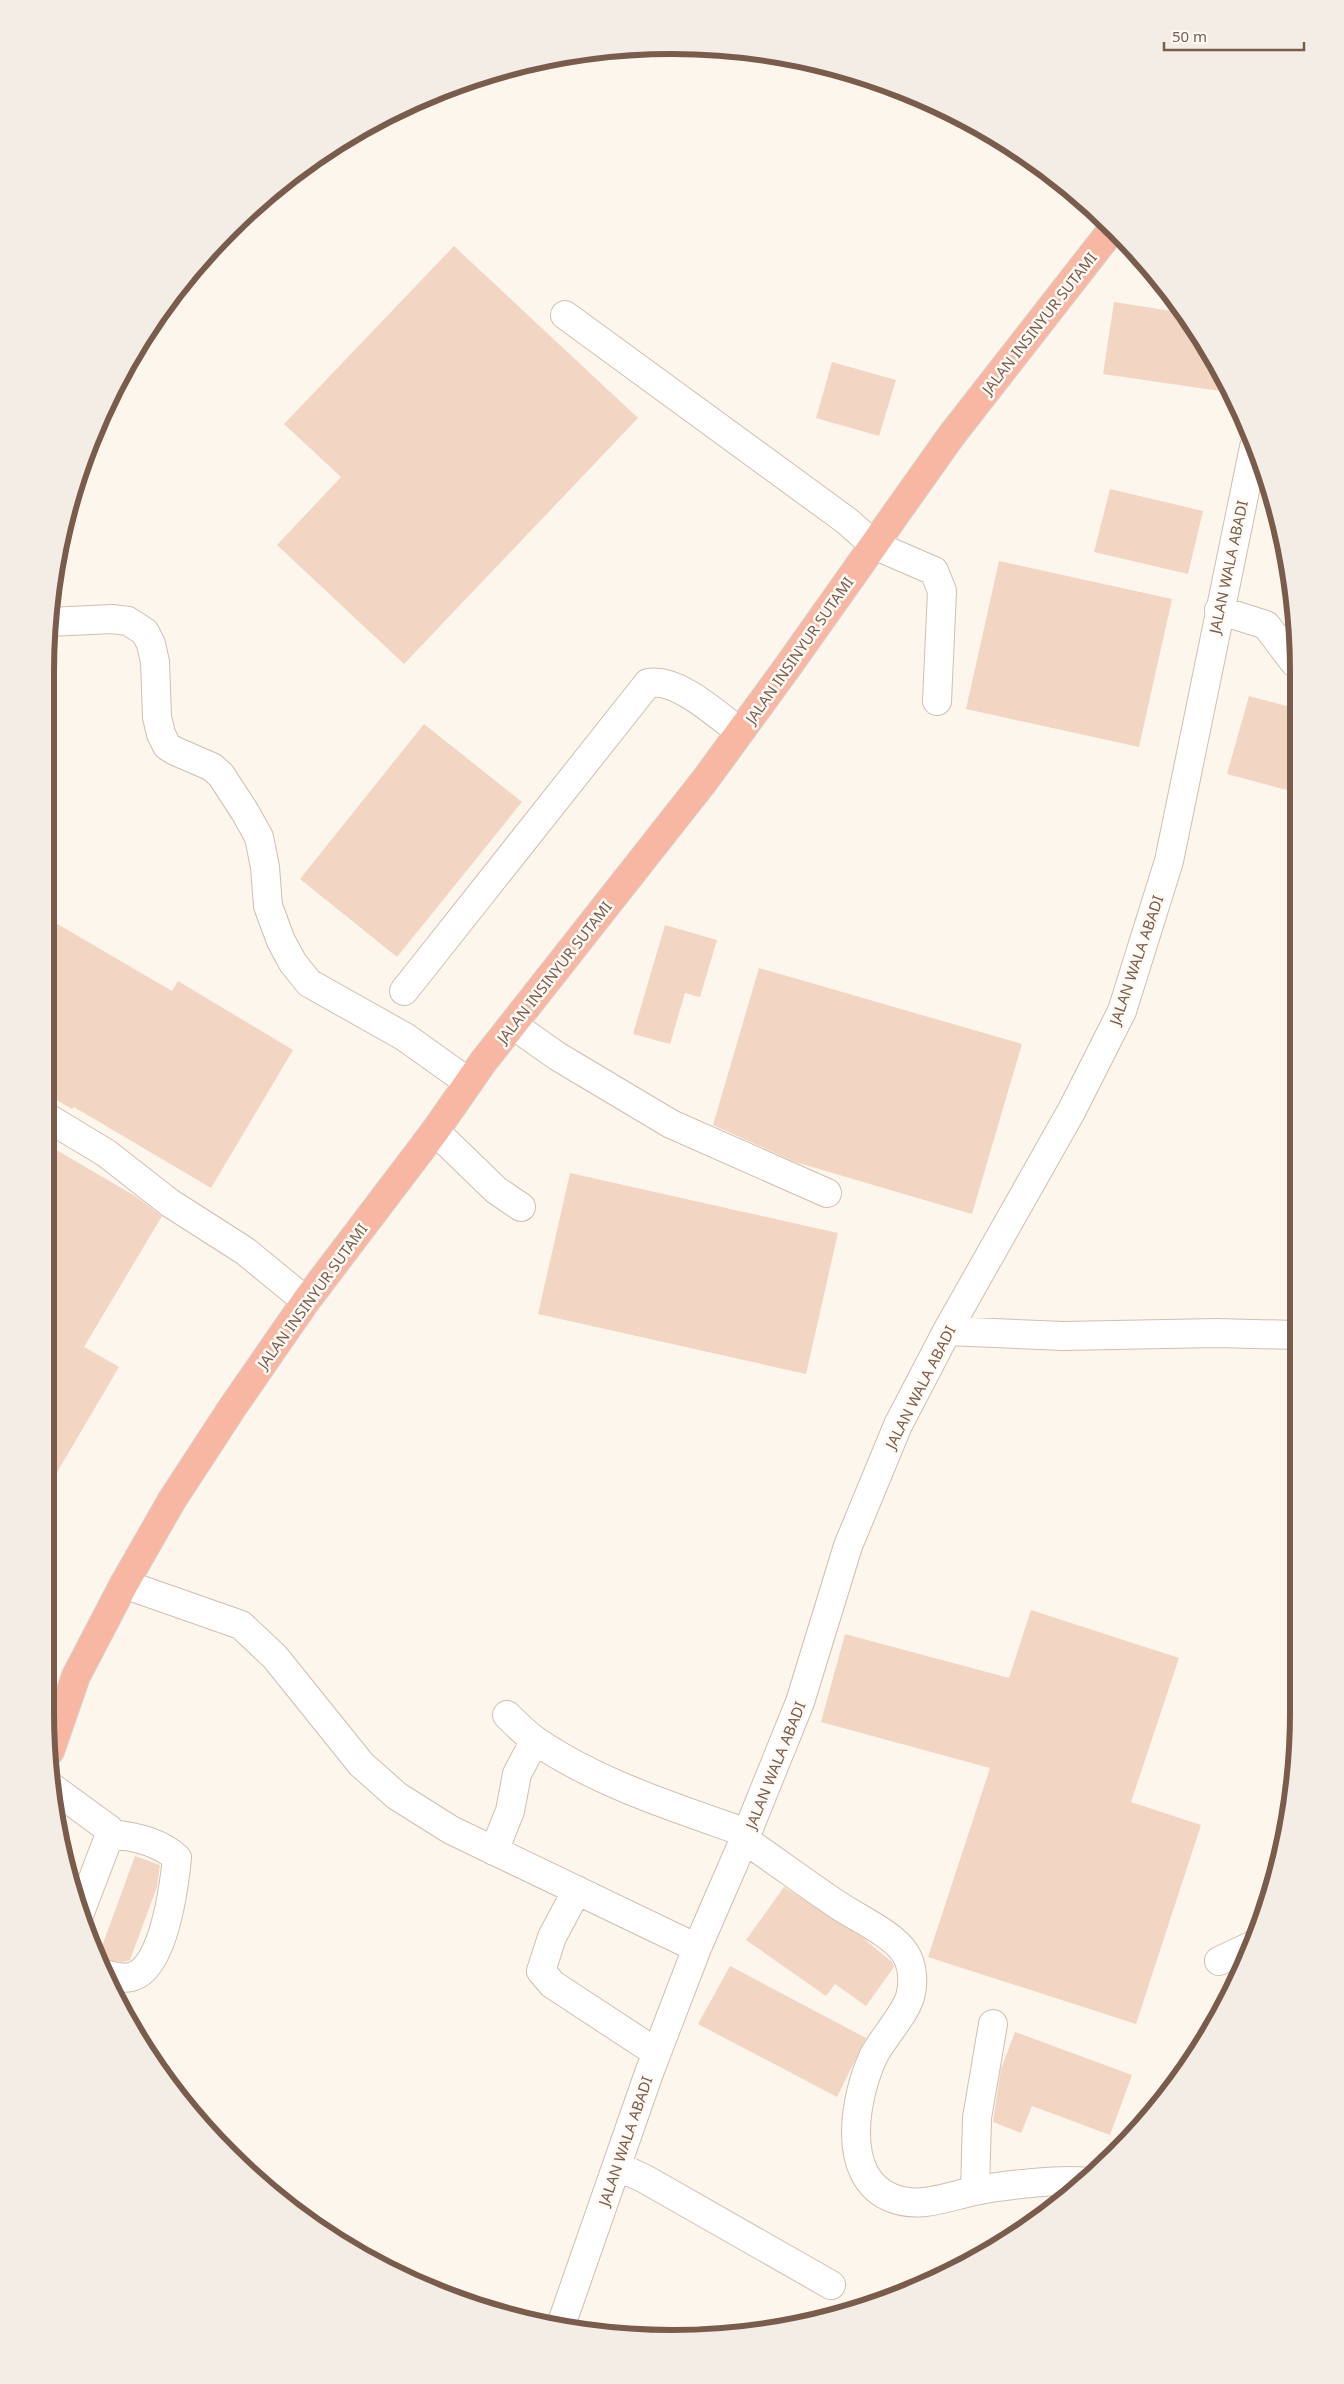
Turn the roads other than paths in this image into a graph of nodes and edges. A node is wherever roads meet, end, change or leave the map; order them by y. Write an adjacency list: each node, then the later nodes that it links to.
1 (1108, 234): 4 (highway, JALAN INSINYUR SUTAMI)
2 (565, 315): 4 (street)
3 (1252, 458): 5 (street, JALAN WALA ABADI)
4 (874, 545): 8 (street); 9 (highway, JALAN INSINYUR SUTAMI)
5 (1219, 610): 7 (street); 18 (street, JALAN WALA ABADI)
6 (56, 622): 12 (street)
7 (1290, 656)
8 (937, 701)
9 (740, 732): 10 (street); 11 (highway, JALAN INSINYUR SUTAMI)
10 (404, 991)
11 (513, 1025): 12 (highway, JALAN INSINYUR SUTAMI); 15 (street)
12 (468, 1082): 14 (highway, JALAN INSINYUR SUTAMI)
13 (54, 1122): 17 (street)
14 (435, 1131): 16 (street); 17 (highway, JALAN INSINYUR SUTAMI)
15 (827, 1193)
16 (521, 1207)
17 (306, 1301): 20 (highway, JALAN INSINYUR SUTAMI)
18 (947, 1331): 19 (street); 26 (street, JALAN WALA ABADI)
19 (1290, 1335)
20 (124, 1584): 22 (highway, JALAN INSINYUR SUTAMI); 27 (street)
21 (507, 1715): 23 (street)
22 (55, 1738)
23 (535, 1740): 26 (street); 27 (street)
24 (59, 1793): 25 (street)
25 (110, 1834): 29 (street); 33 (street)
26 (746, 1836): 30 (street, JALAN WALA ABADI); 38 (street)
27 (494, 1851): 28 (street)
28 (577, 1890): 30 (street); 35 (street)
29 (84, 1901)
30 (697, 1948): 35 (street, JALAN WALA ABADI)
31 (1242, 1950): 32 (street)
32 (1220, 1961)
33 (114, 1976)
34 (993, 2024): 38 (street)
35 (657, 2053): 36 (street, JALAN WALA ABADI)
36 (617, 2166): 39 (street); 40 (street, JALAN WALA ABADI)
37 (1073, 2183): 38 (street)
38 (975, 2191)
39 (831, 2285)
40 (563, 2320)

